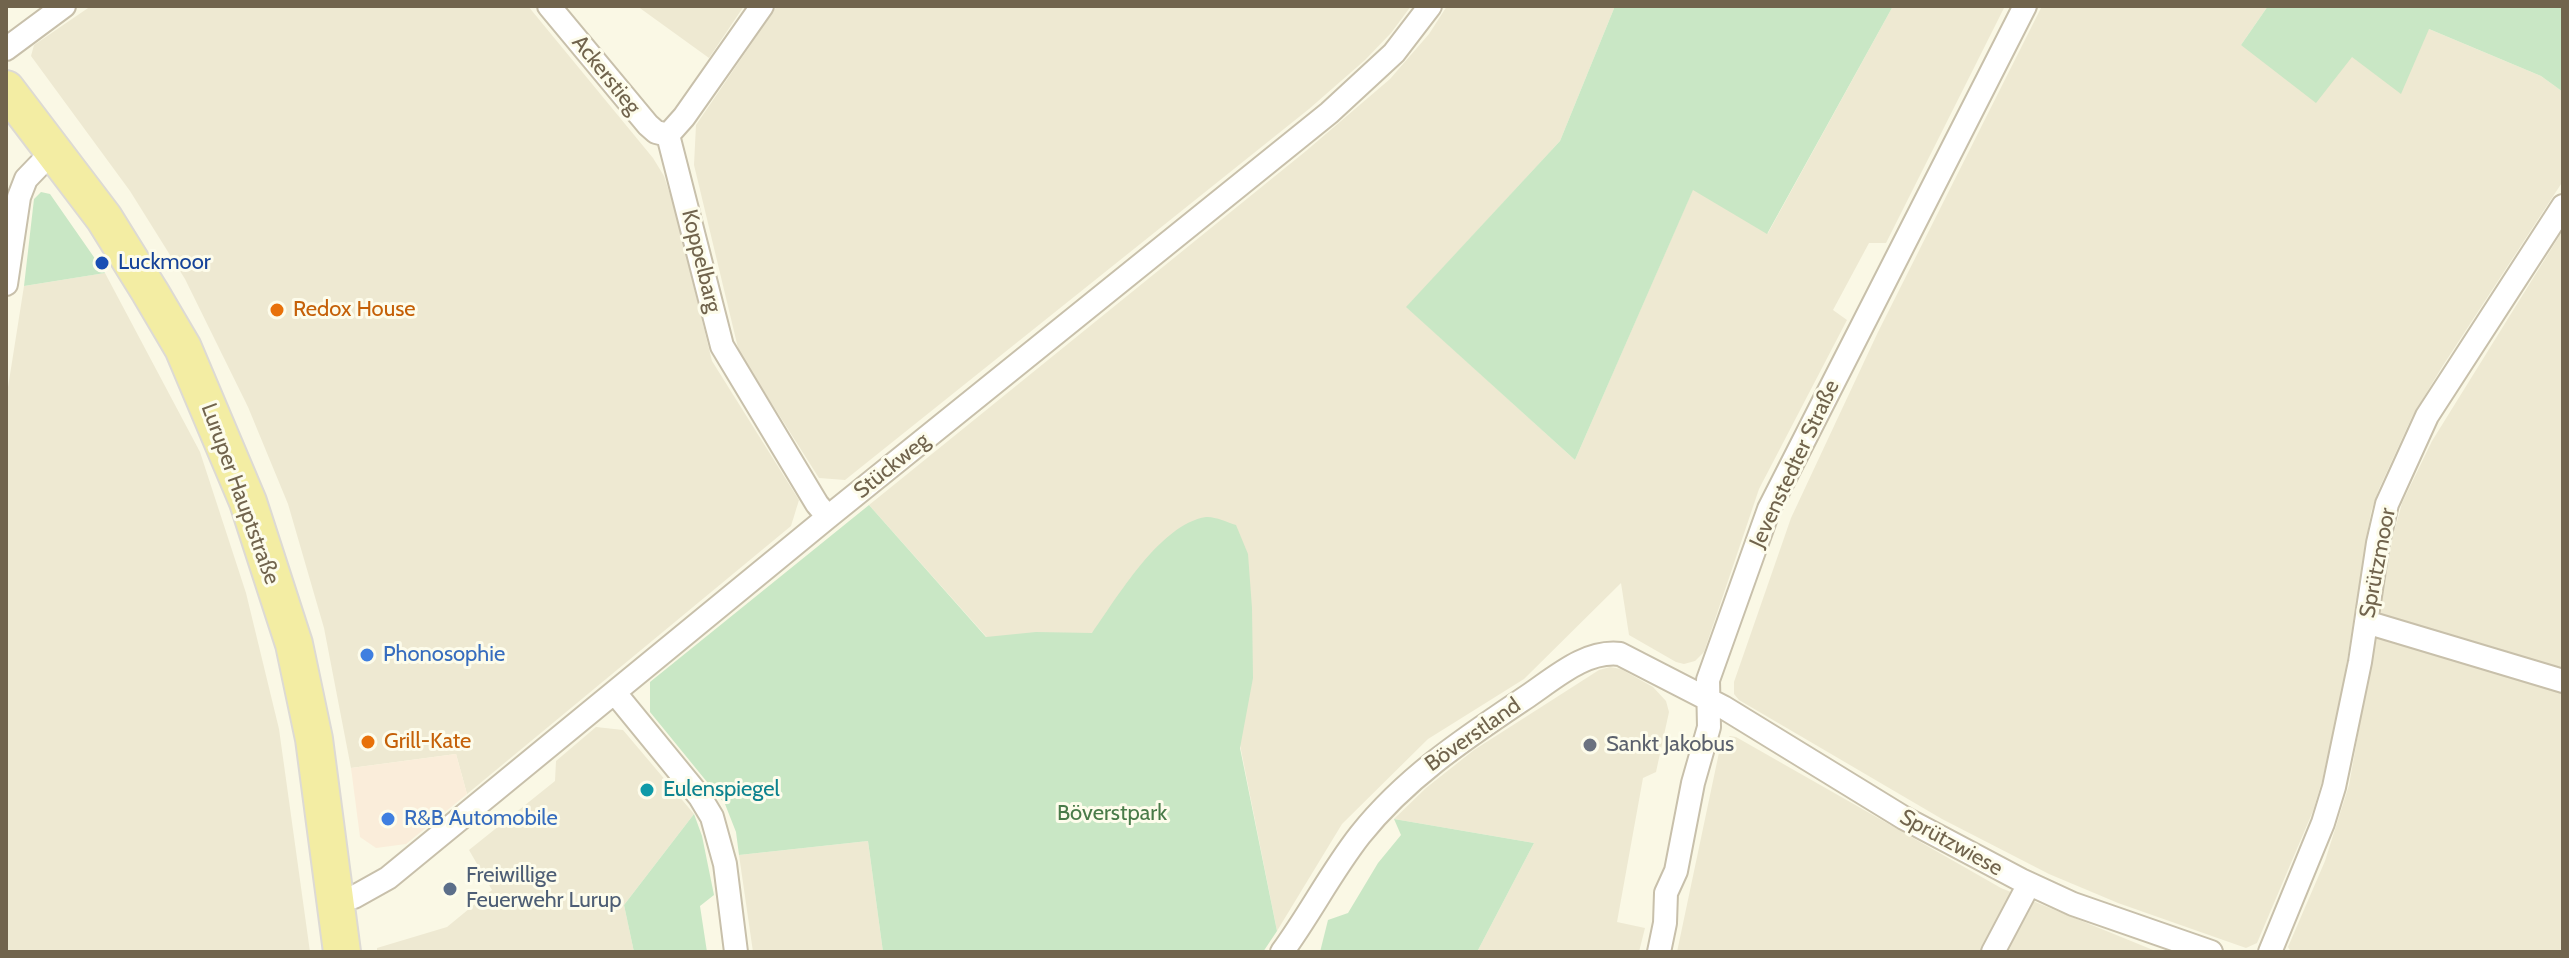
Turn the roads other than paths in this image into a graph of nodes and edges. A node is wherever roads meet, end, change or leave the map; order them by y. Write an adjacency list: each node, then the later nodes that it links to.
1 (64, 6): 6 (street)
2 (549, 6): 8 (street, Ackerstieg)
3 (762, 6): 8 (street)
4 (1430, 6): 12 (street, Stückweg)
5 (2025, 6): 16 (street, Jevenstedter Straße)
6 (6, 49)
7 (6, 89): 9 (main road, Luruper Hauptstraße)
8 (668, 135): 12 (street, Koppelbarg)
9 (53, 151): 11 (street); 18 (main road, Luruper Hauptstraße)
10 (2563, 206): 13 (street, Sprützmoor)
11 (6, 284)
12 (828, 517): 15 (street, Stückweg)
13 (2366, 622): 14 (street); 25 (street, Sprützmoor)
14 (2563, 681)
15 (615, 693): 18 (street, Stückweg); 21 (street)
16 (1708, 699): 17 (street, Sprützwiese); 19 (street, Böverstland); 22 (street, Jevenstedter Straße)
17 (2029, 884): 23 (street); 24 (street, Sprützwiese)
18 (333, 900): 20 (main road, Luruper Hauptstraße)
19 (1292, 946)
20 (342, 952)
21 (736, 952)
22 (1659, 952)
23 (1993, 952)
24 (2211, 952)
25 (2270, 952)

